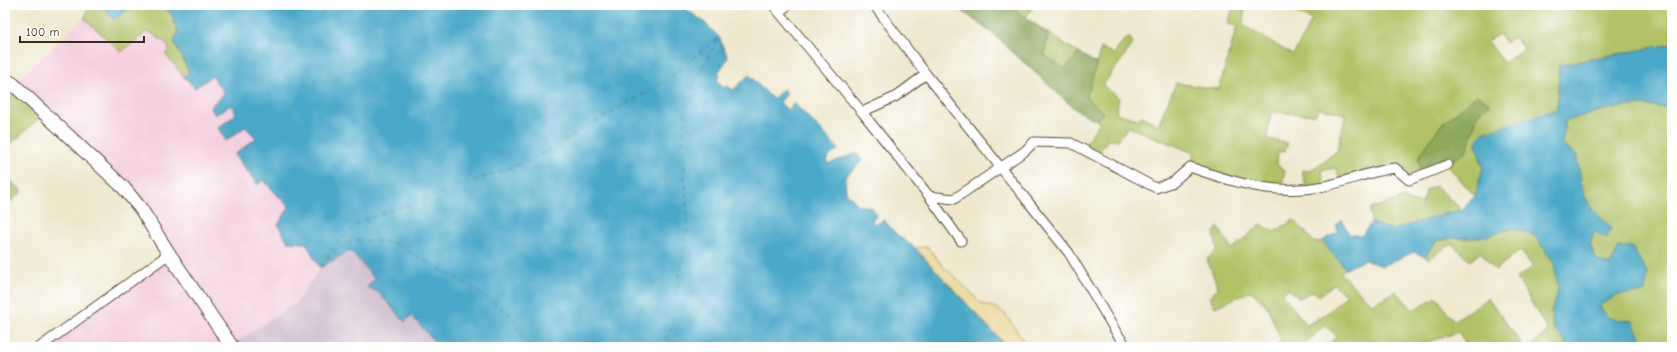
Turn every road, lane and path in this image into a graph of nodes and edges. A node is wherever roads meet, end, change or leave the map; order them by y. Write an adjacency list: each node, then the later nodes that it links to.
1 (788, 5): 3 (street)
2 (874, 5): 4 (street)
3 (776, 8): 6 (street)
4 (926, 74): 6 (street); 8 (street)
5 (5, 79): 11 (main road)
6 (862, 112): 9 (street)
7 (1447, 165): 8 (street)
8 (1001, 168): 9 (street); 14 (street)
9 (929, 196): 10 (street)
10 (960, 241)
11 (169, 254): 12 (street); 13 (main road)
12 (40, 347)
13 (232, 347)
14 (1127, 347)

